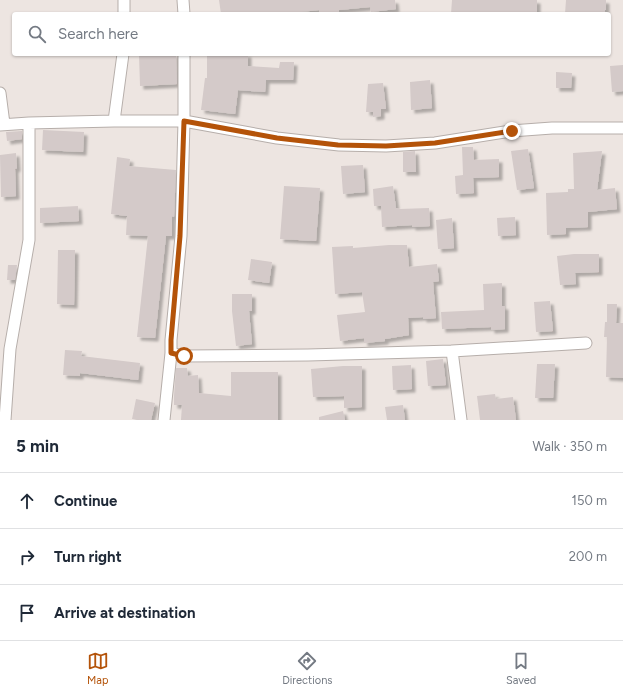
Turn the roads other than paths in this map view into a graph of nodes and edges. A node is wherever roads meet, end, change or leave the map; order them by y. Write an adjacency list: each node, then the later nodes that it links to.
1 (124, 0): 3 (street)
2 (183, 0): 4 (street)
3 (124, 12)
4 (184, 12)
5 (123, 56): 8 (street)
6 (184, 56): 9 (street)
7 (0, 93): 11 (street)
8 (114, 121): 9 (street); 10 (street)
9 (184, 121): 12 (street); 15 (street)
10 (29, 123): 11 (street); 16 (street)
11 (2, 125)
12 (623, 128)
13 (586, 343): 14 (street)
14 (452, 351): 15 (street); 18 (street)
15 (171, 353): 17 (street)
16 (5, 420)
17 (164, 420)
18 (461, 420)

